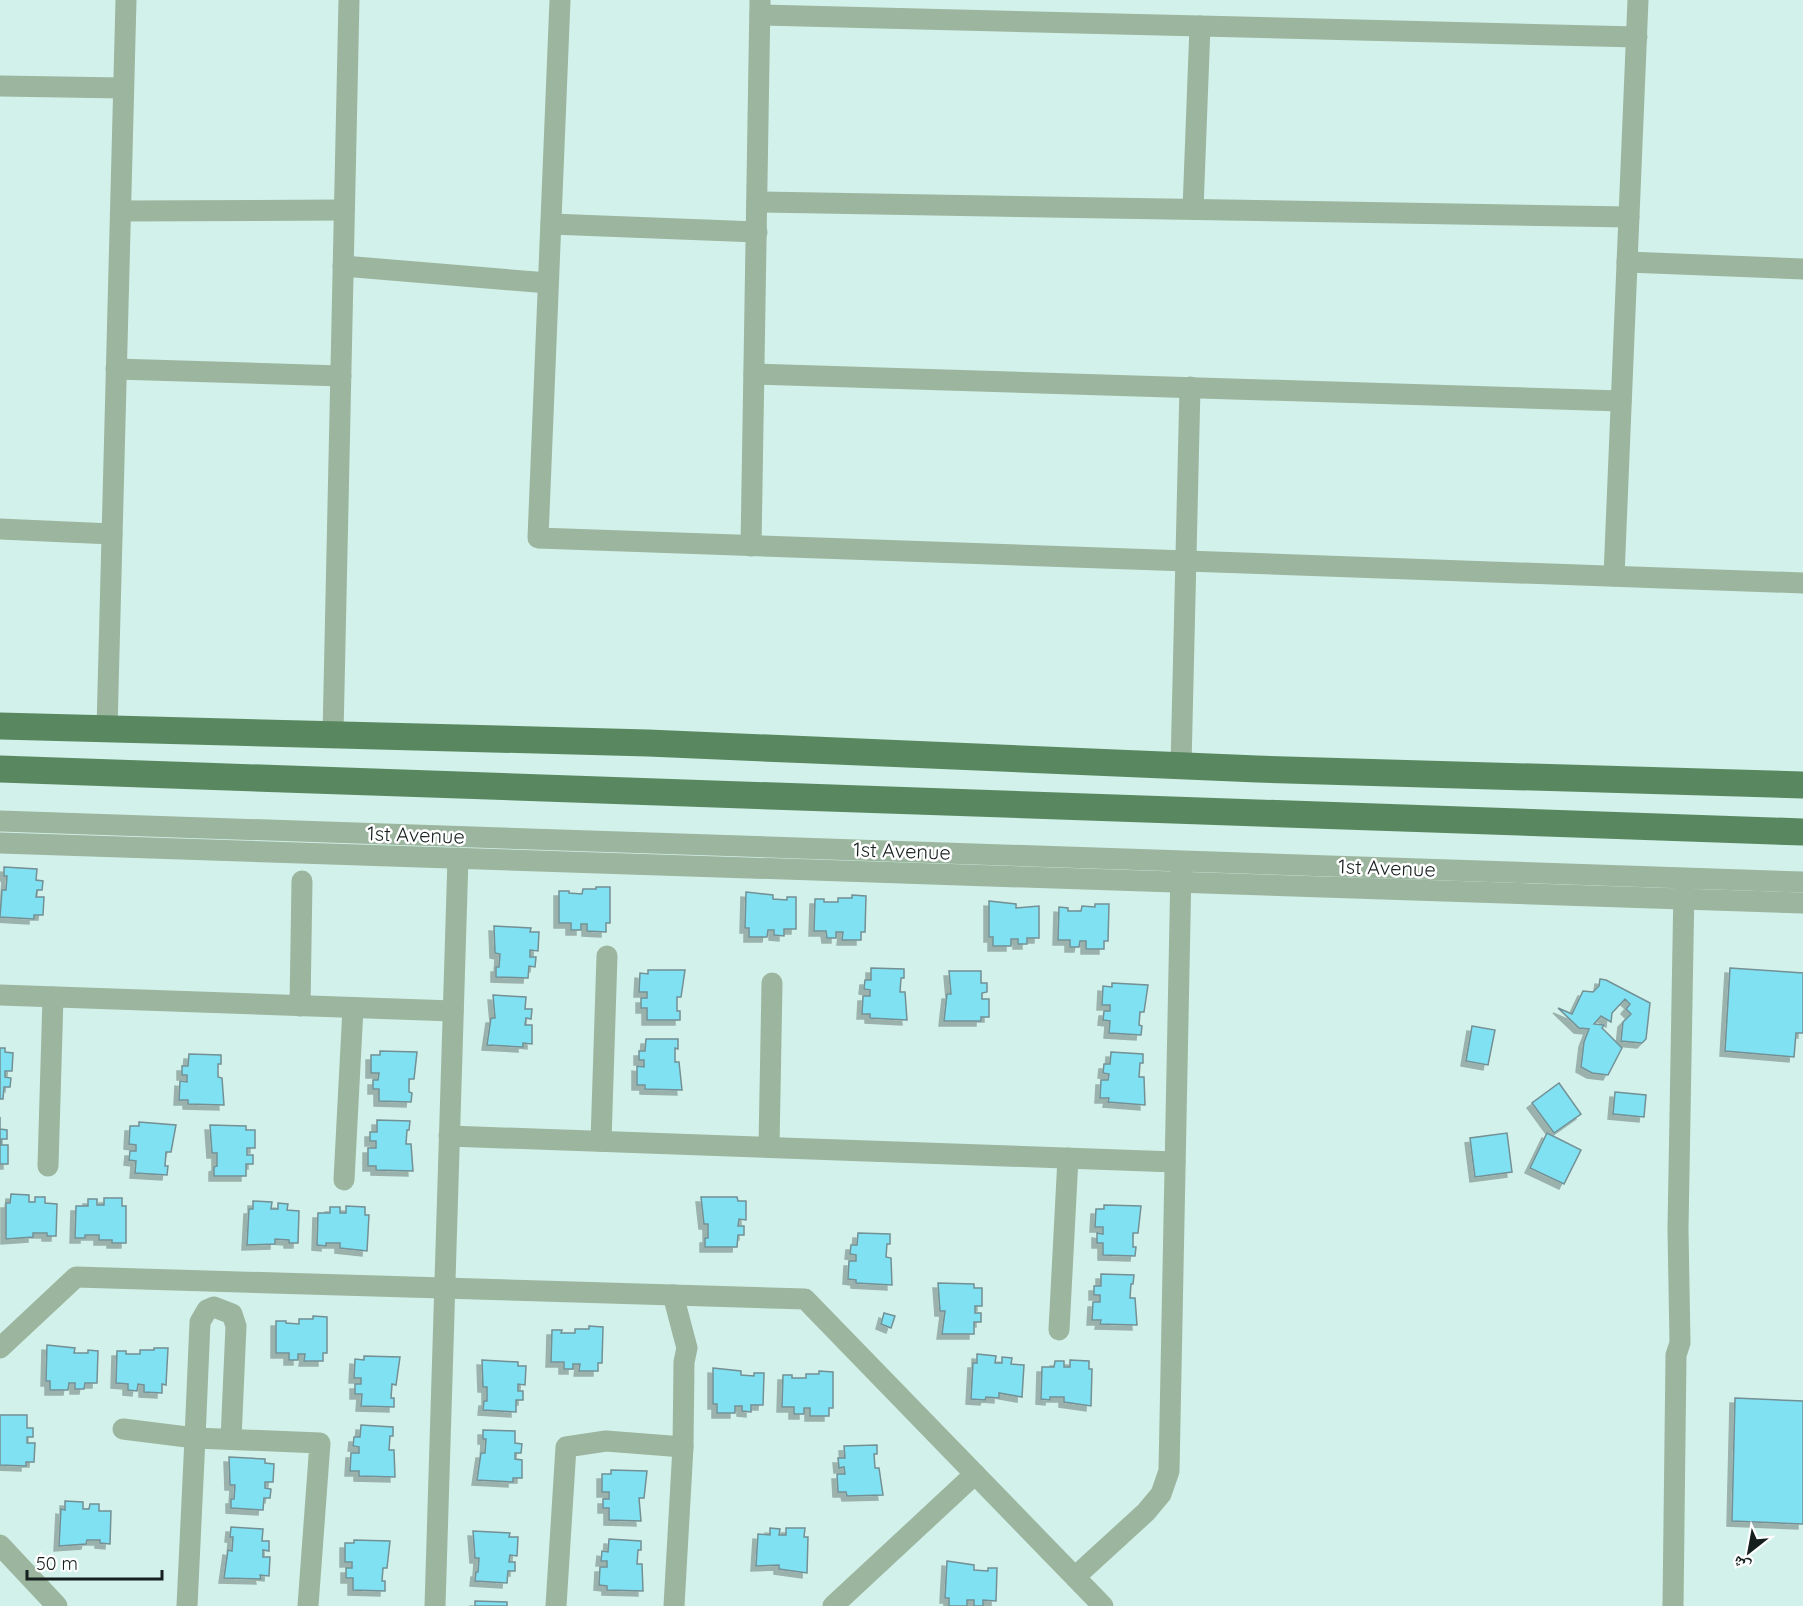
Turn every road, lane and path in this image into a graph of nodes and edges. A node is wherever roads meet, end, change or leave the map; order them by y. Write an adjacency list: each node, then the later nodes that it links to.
1 (126, 0): 9 (street)
2 (348, 0): 12 (street)
3 (560, 0): 15 (street)
4 (1638, 0): 7 (street)
5 (760, 7): 6 (street); 10 (street)
6 (1200, 26): 7 (street); 11 (street)
7 (1637, 37): 14 (street)
8 (0, 87): 9 (street)
9 (123, 88): 13 (street)
10 (757, 202): 11 (street); 16 (street)
11 (1193, 209): 14 (street)
12 (344, 210): 13 (street); 18 (street)
13 (121, 211): 21 (street)
14 (1629, 217): 17 (street)
15 (550, 224): 16 (street); 20 (street)
16 (757, 232): 22 (street)
17 (1627, 262): 19 (street); 25 (street)
18 (343, 266): 20 (street); 23 (street)
19 (1803, 269)
20 (548, 283): 28 (street)
21 (116, 369): 23 (street); 27 (street)
22 (754, 374): 24 (street); 28 (street)
23 (341, 376): 34 (street)
24 (1190, 387): 25 (street); 29 (street)
25 (1621, 401): 30 (street)
26 (0, 529): 27 (street)
27 (112, 534): 33 (street)
28 (752, 546): 29 (street)
29 (1186, 561): 30 (street); 35 (street)
30 (1614, 576): 31 (street)
31 (1803, 583)
32 (0, 726): 33 (main road)
33 (107, 729): 34 (main road)
34 (333, 735): 35 (main road)
35 (1181, 766): 37 (main road)
36 (0, 769): 39 (main road)
37 (1803, 785)
38 (0, 821): 42 (street, 1st Avenue)
39 (1803, 832)
40 (0, 843): 41 (street, 1st Avenue)
41 (458, 858): 45 (street, 1st Avenue); 55 (street)
42 (1181, 861): 43 (street, 1st Avenue); 45 (street)
43 (1684, 878): 46 (street, 1st Avenue); 47 (street)
44 (302, 881): 53 (street)
45 (1181, 882): 47 (street, 1st Avenue); 60 (street)
46 (1803, 882)
47 (1684, 899): 48 (street, 1st Avenue); 82 (street)
48 (1803, 903)
49 (607, 956): 57 (street)
50 (772, 983): 58 (street)
51 (0, 995): 52 (street)
52 (53, 997): 53 (street); 61 (street)
53 (300, 1006): 54 (street)
54 (353, 1008): 55 (street); 62 (street)
55 (453, 1011): 56 (street)
56 (449, 1136): 57 (street); 63 (street)
57 (601, 1141): 58 (street)
58 (769, 1147): 59 (street)
59 (1068, 1158): 60 (street); 65 (street)
60 (1175, 1162): 73 (street)
61 (48, 1166)
62 (344, 1180)
63 (445, 1288): 64 (street); 66 (street); 77 (street)
64 (673, 1295): 70 (street); 71 (street)
65 (1059, 1330)
66 (0, 1348)
67 (123, 1429): 68 (street)
68 (195, 1438): 69 (street); 69 (street); 75 (street)
69 (231, 1440): 76 (street)
70 (683, 1448): 78 (street); 79 (street)
71 (975, 1474): 73 (street); 80 (street)
72 (0, 1545): 74 (street)
73 (1076, 1578): 81 (street)
74 (57, 1606)
75 (188, 1606)
76 (308, 1606)
77 (435, 1606)
78 (556, 1606)
79 (674, 1606)
80 (833, 1606)
81 (1103, 1606)
82 (1673, 1606)

